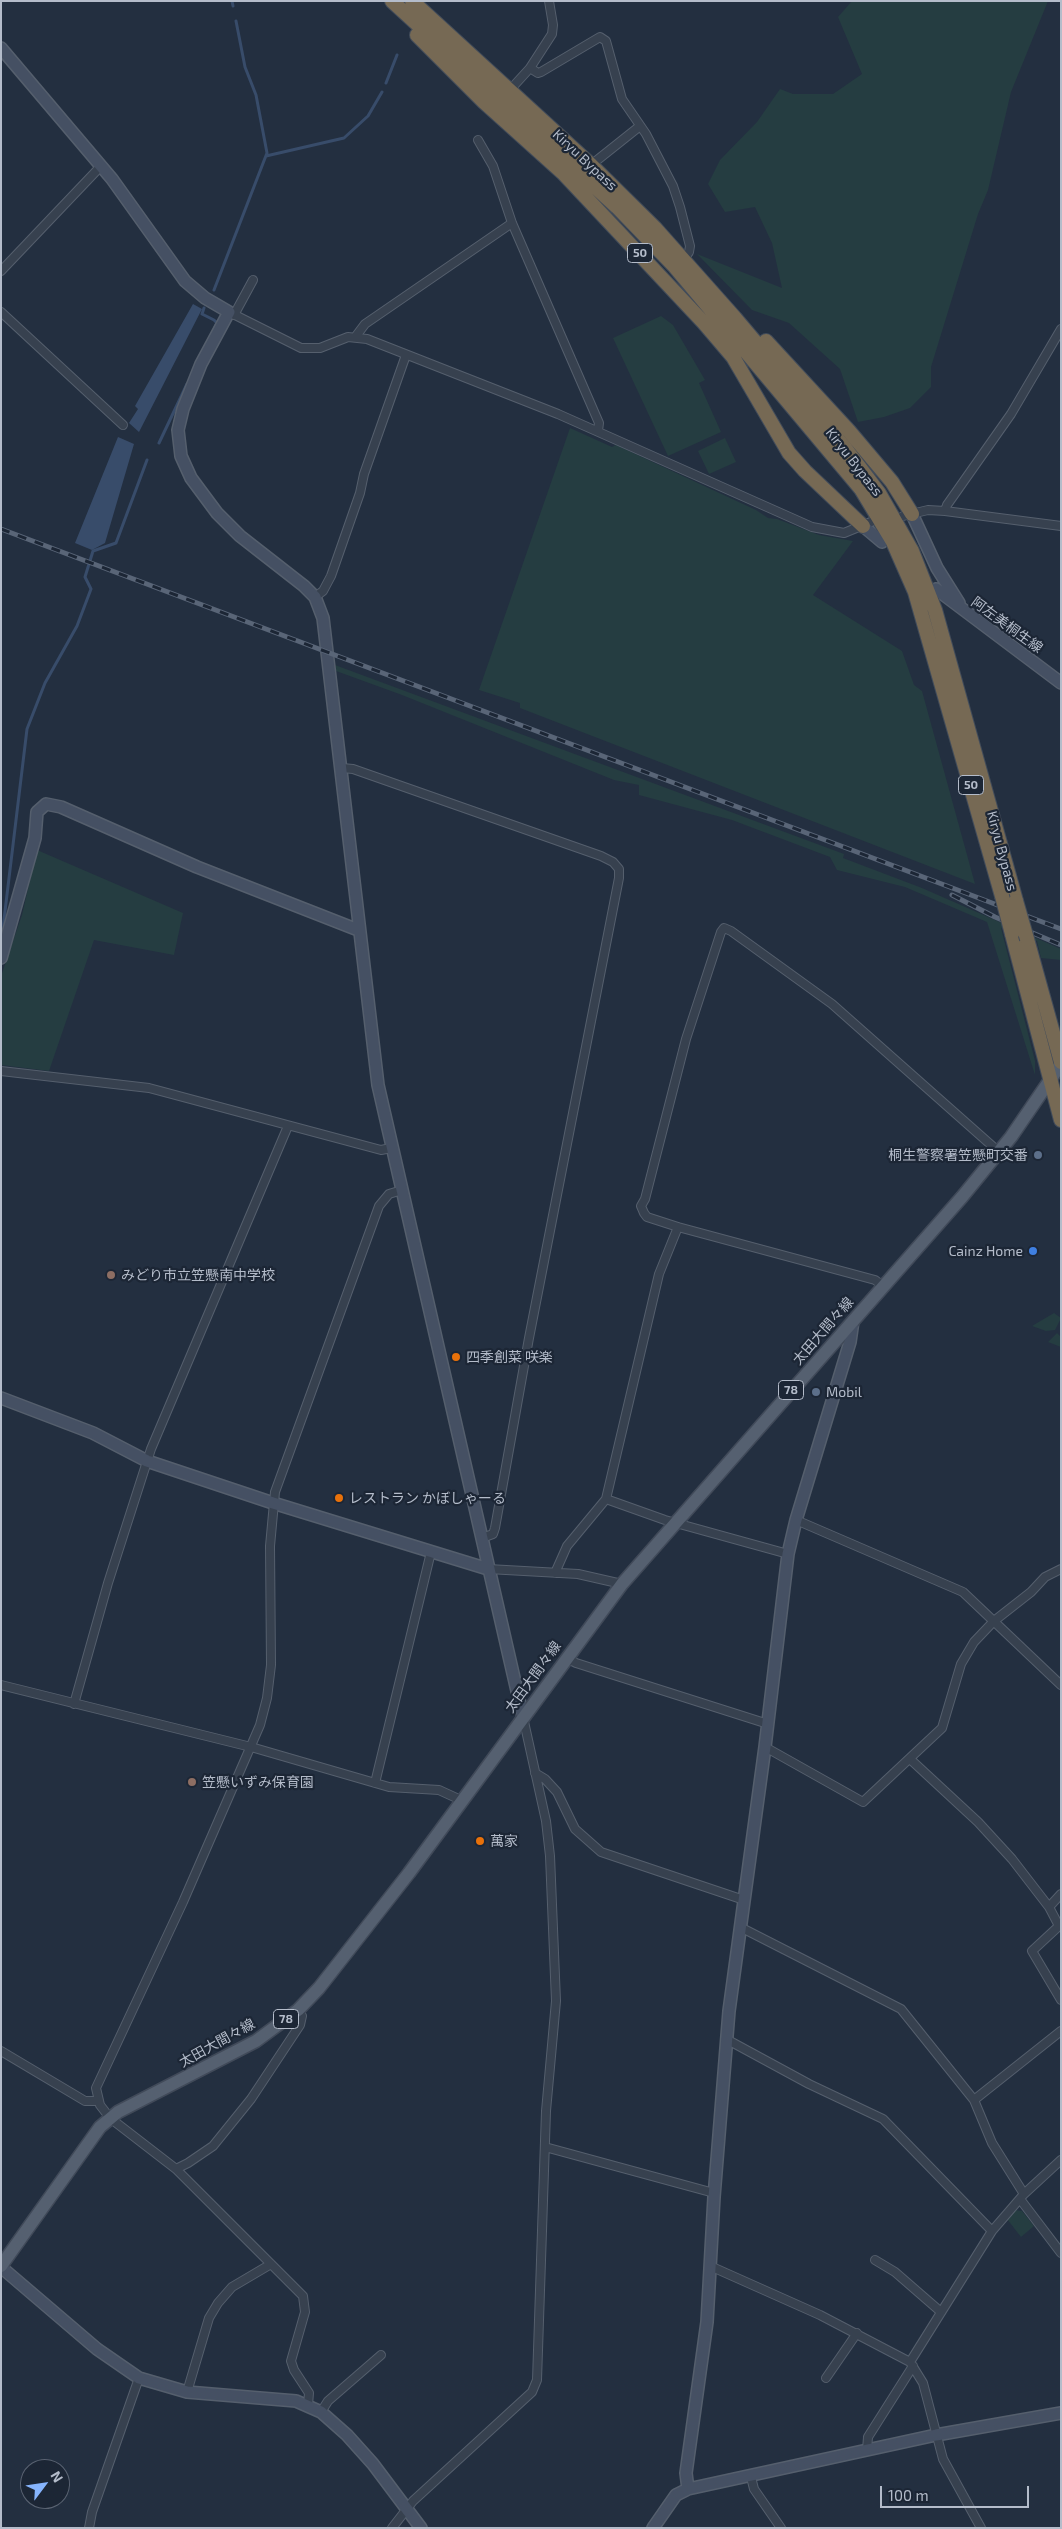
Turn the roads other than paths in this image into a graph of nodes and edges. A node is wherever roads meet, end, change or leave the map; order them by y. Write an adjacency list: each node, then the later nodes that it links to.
1 (392, 1): 25 (highway, 50); 37 (highway, Kiryu Bypass / 50, bridge)
2 (412, 1): 6 (highway, Kiryu Bypass / 50)
3 (549, 1): 5 (street)
4 (1, 48): 10 (street)
5 (530, 68): 6 (street); 7 (street)
6 (509, 91): 9 (highway, Kiryu Bypass / 50)
7 (640, 126): 9 (street); 12 (street)
8 (478, 140): 11 (street)
9 (591, 165): 12 (highway, Kiryu Bypass / 50)
10 (101, 166): 13 (street); 17 (street)
11 (512, 223): 19 (street); 22 (street)
12 (684, 259): 15 (highway, Kiryu Bypass / 50)
13 (1, 271)
14 (253, 280): 17 (street)
15 (706, 284): 24 (highway); 35 (highway, Kiryu Bypass / 50, bridge)
16 (1, 312): 21 (street)
17 (231, 313): 19 (street); 29 (street)
18 (1061, 329): 23 (street)
19 (356, 336): 20 (street)
20 (406, 355): 22 (street); 29 (street)
21 (123, 425)
22 (598, 431): 25 (street)
23 (945, 511): 24 (street); 26 (street)
24 (907, 515): 30 (street)
25 (867, 524): 27 (street)
26 (1061, 526)
27 (882, 542)
28 (936, 589): 30 (street, 阿左美桐生線)
29 (315, 597): 32 (street)
30 (965, 610): 31 (street, 阿左美桐生線)
31 (1061, 683)
32 (342, 768): 33 (street); 52 (street)
33 (358, 930): 34 (street); 40 (street)
34 (1, 958)
35 (1061, 1063): 37 (main road, 太田大間々線 / 78)
36 (1, 1070): 39 (street)
37 (1050, 1080): 38 (highway, Kiryu Bypass / 50); 41 (main road, 太田大間々線 / 78)
38 (1061, 1120)
39 (288, 1126): 40 (street); 47 (street)
40 (391, 1148): 42 (street)
41 (999, 1152): 43 (street); 44 (main road, 太田大間々線 / 78)
42 (402, 1190): 49 (street); 52 (street)
43 (678, 1227): 44 (street); 48 (street)
44 (883, 1286): 45 (main road, 太田大間々線 / 78)
45 (853, 1320): 50 (street); 51 (main road, 太田大間々線 / 78)
46 (1, 1398): 47 (street)
47 (147, 1460): 49 (street); 63 (street)
48 (606, 1499): 51 (street); 57 (street)
49 (272, 1504): 53 (street); 66 (street)
50 (796, 1520): 54 (street); 59 (street)
51 (675, 1522): 54 (street); 58 (main road, 太田大間々線 / 78)
52 (482, 1538): 55 (street)
53 (431, 1552): 55 (street); 70 (street)
54 (788, 1554): 65 (street)
55 (488, 1569): 57 (street); 64 (street)
56 (1061, 1569): 59 (street)
57 (555, 1573): 58 (street)
58 (622, 1584): 60 (main road, 太田大間々線 / 78)
59 (994, 1621): 62 (street); 68 (street)
60 (566, 1658): 64 (main road, 太田大間々線 / 78); 65 (street)
61 (1, 1685): 63 (street)
62 (1061, 1685)
63 (74, 1704): 66 (street)
64 (523, 1716): 69 (street); 71 (main road, 太田大間々線 / 78)
65 (768, 1724): 67 (street)
66 (251, 1747): 70 (street); 81 (street)
67 (765, 1747): 68 (street); 73 (street)
68 (910, 1759): 74 (street)
69 (535, 1773): 73 (street); 84 (street)
70 (375, 1782): 71 (street)
71 (463, 1801): 77 (main road, 太田大間々線 / 78)
72 (1061, 1894): 74 (street)
73 (744, 1900): 75 (street)
74 (1049, 1907): 76 (street)
75 (740, 1927): 79 (street); 82 (street)
76 (1061, 2000)
77 (298, 2010): 83 (main road, 太田大間々線 / 78); 86 (street)
78 (1061, 2032): 82 (street)
79 (726, 2039): 87 (street); 89 (street)
80 (1, 2051): 81 (street)
81 (98, 2100): 83 (street)
82 (974, 2100): 88 (street)
83 (110, 2118): 86 (street); 93 (main road, 太田大間々線 / 78)
84 (544, 2147): 87 (street); 109 (street)
85 (1061, 2160): 88 (street)
86 (176, 2168): 92 (street)
87 (714, 2193): 94 (street)
88 (1022, 2197): 89 (street); 90 (street)
89 (992, 2231): 95 (street)
90 (1061, 2253)
91 (875, 2260): 95 (street)
92 (272, 2264): 101 (street); 102 (street)
93 (1, 2266): 99 (street)
94 (710, 2266): 96 (street); 108 (street)
95 (941, 2312): 98 (street)
96 (857, 2333): 98 (street); 100 (street)
97 (381, 2355): 103 (street)
98 (911, 2364): 105 (street); 106 (street)
99 (139, 2378): 101 (street); 110 (street)
100 (826, 2378)
101 (187, 2392): 102 (street)
102 (308, 2405): 103 (street)
103 (321, 2412): 109 (street)
104 (1061, 2413): 105 (street)
105 (936, 2435): 106 (street); 115 (street)
106 (867, 2450): 107 (street)
107 (751, 2477): 108 (street); 114 (street)
108 (688, 2490): 113 (street)
109 (406, 2507): 111 (street); 112 (street)
110 (89, 2528)
111 (392, 2528)
112 (421, 2528)
113 (653, 2528)
114 (781, 2528)
115 (981, 2528)

